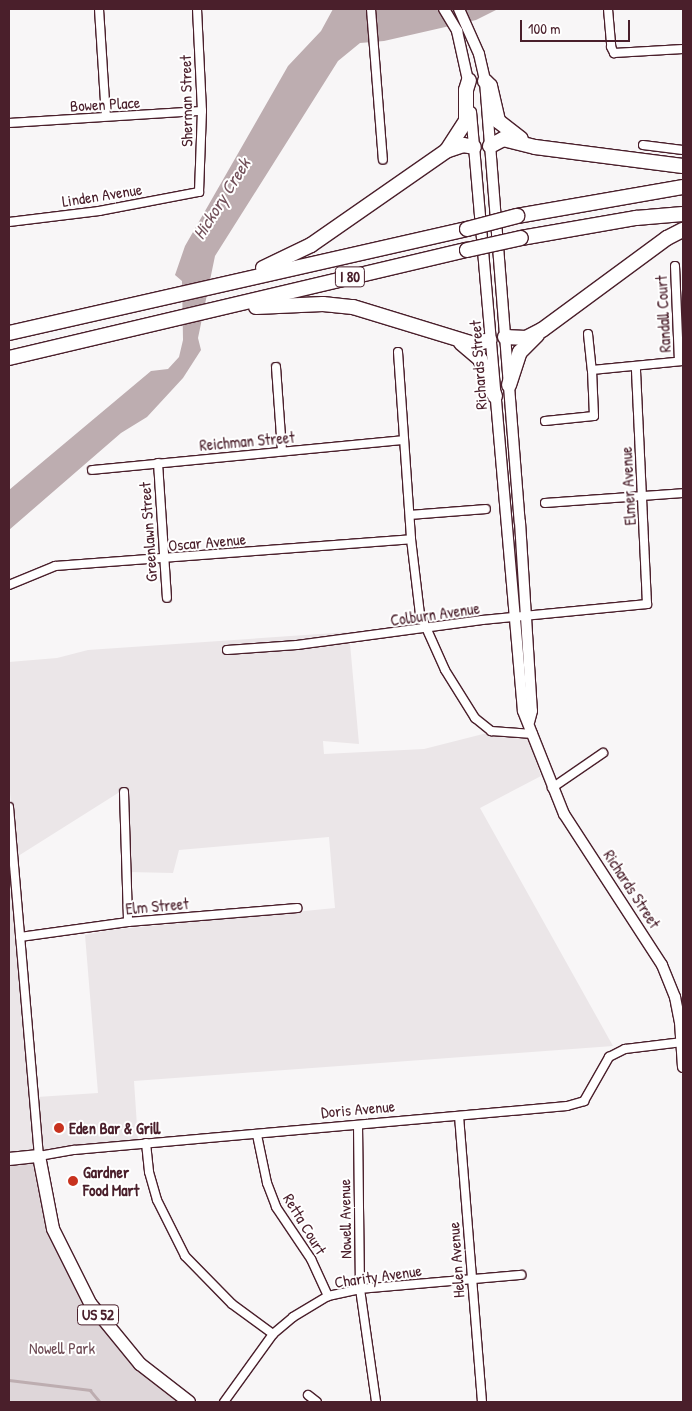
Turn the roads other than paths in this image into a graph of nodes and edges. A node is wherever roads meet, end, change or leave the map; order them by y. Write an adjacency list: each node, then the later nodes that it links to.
1 (98, 9): 11 (street)
2 (197, 9): 10 (street, Sherman Street)
3 (371, 9): 19 (street)
4 (444, 9): 8 (street, Richards Street)
5 (459, 9): 9 (street, Richards Street)
6 (608, 9): 7 (street)
7 (683, 49)
8 (469, 80): 15 (street, Richards Street); 18 (highway)
9 (485, 81): 14 (street, Richards Street); 16 (highway)
10 (202, 111): 11 (street, Bowen Place); 22 (street, Sherman Street)
11 (106, 116): 12 (street, Bowen Place)
12 (9, 123)
13 (643, 145): 17 (street)
14 (490, 146): 15 (street); 16 (highway); 32 (street, Richards Street)
15 (474, 147): 18 (highway); 34 (street, Richards Street)
16 (534, 147): 20 (highway)
17 (683, 150)
18 (446, 151): 27 (highway)
19 (383, 160)
20 (683, 166)
21 (683, 187): 27 (highway, I 80, bridge)
22 (199, 192): 24 (street, Linden Avenue)
23 (683, 214): 28 (highway, I 80, bridge)
24 (9, 222)
25 (683, 230): 29 (highway)
26 (675, 266): 37 (street, Randall Court)
27 (237, 280): 30 (highway, I 80)
28 (233, 306): 33 (highway); 36 (highway, I 80)
29 (542, 330): 32 (highway); 41 (highway)
30 (9, 333)
31 (588, 334): 40 (street)
32 (505, 337): 34 (street); 41 (street, Richards Street)
33 (456, 340): 34 (highway); 42 (highway)
34 (490, 340): 42 (street, Richards Street)
35 (398, 352): 44 (street)
36 (9, 358)
37 (681, 361): 39 (street)
38 (276, 367): 45 (street)
39 (636, 367): 40 (street); 49 (street, Elmer Avenue)
40 (592, 370): 43 (street)
41 (509, 385): 58 (street, Richards Street)
42 (495, 396): 59 (street, Richards Street)
43 (545, 421)
44 (404, 440): 45 (street, Reichman Street); 52 (street)
45 (282, 451): 46 (street, Reichman Street)
46 (158, 463): 47 (street, Reichman Street); 54 (street, Greenlawn Street)
47 (92, 470)
48 (683, 493): 49 (street)
49 (643, 497): 50 (street); 57 (street, Elmer Avenue)
50 (545, 503)
51 (486, 509): 52 (street)
52 (410, 515): 53 (street)
53 (411, 539): 54 (street, Oscar Avenue); 60 (street)
54 (164, 560): 55 (street, Oscar Avenue); 56 (street, Greenlawn Street)
55 (9, 585)
56 (167, 598)
57 (647, 604): 58 (street, Colburn Avenue)
58 (526, 616): 59 (street, Colburn Avenue); 62 (street, Richards Street)
59 (515, 617): 60 (street, Colburn Avenue); 62 (street, Richards Street)
60 (426, 630): 61 (street, Colburn Avenue); 63 (street)
61 (227, 650)
62 (529, 722): 63 (street, Richards Street)
63 (533, 734): 65 (street, Richards Street)
64 (603, 753): 65 (street)
65 (552, 788): 71 (street, Richards Street)
66 (124, 792): 69 (street)
67 (9, 807): 70 (street)
68 (296, 908): 69 (street, Elm Street)
69 (128, 922): 70 (street, Elm Street)
70 (20, 937): 77 (street)
71 (682, 1042): 72 (street, Richards Street); 73 (street, Doris Avenue)
72 (683, 1067)
73 (459, 1116): 74 (street, Doris Avenue); 80 (street, Helen Avenue)
74 (358, 1125): 75 (street, Doris Avenue); 81 (street, Nowell Avenue)
75 (257, 1135): 76 (street, Doris Avenue); 82 (street, Retta Court)
76 (146, 1143): 77 (street, Doris Avenue); 83 (street)
77 (38, 1156): 78 (main road, Doris Avenue); 85 (main road, US 52)
78 (9, 1159)
79 (521, 1275): 80 (street, Charity Avenue)
80 (471, 1278): 81 (street, Charity Avenue); 89 (street, Helen Avenue)
81 (360, 1289): 82 (street, Charity Avenue); 88 (street, Nowell Avenue)
82 (328, 1296): 83 (street, Charity Avenue)
83 (273, 1334): 86 (street, Charity Avenue)
84 (308, 1395): 87 (street)
85 (190, 1402)
86 (224, 1402)
87 (317, 1402)
88 (376, 1402)
89 (482, 1402)

